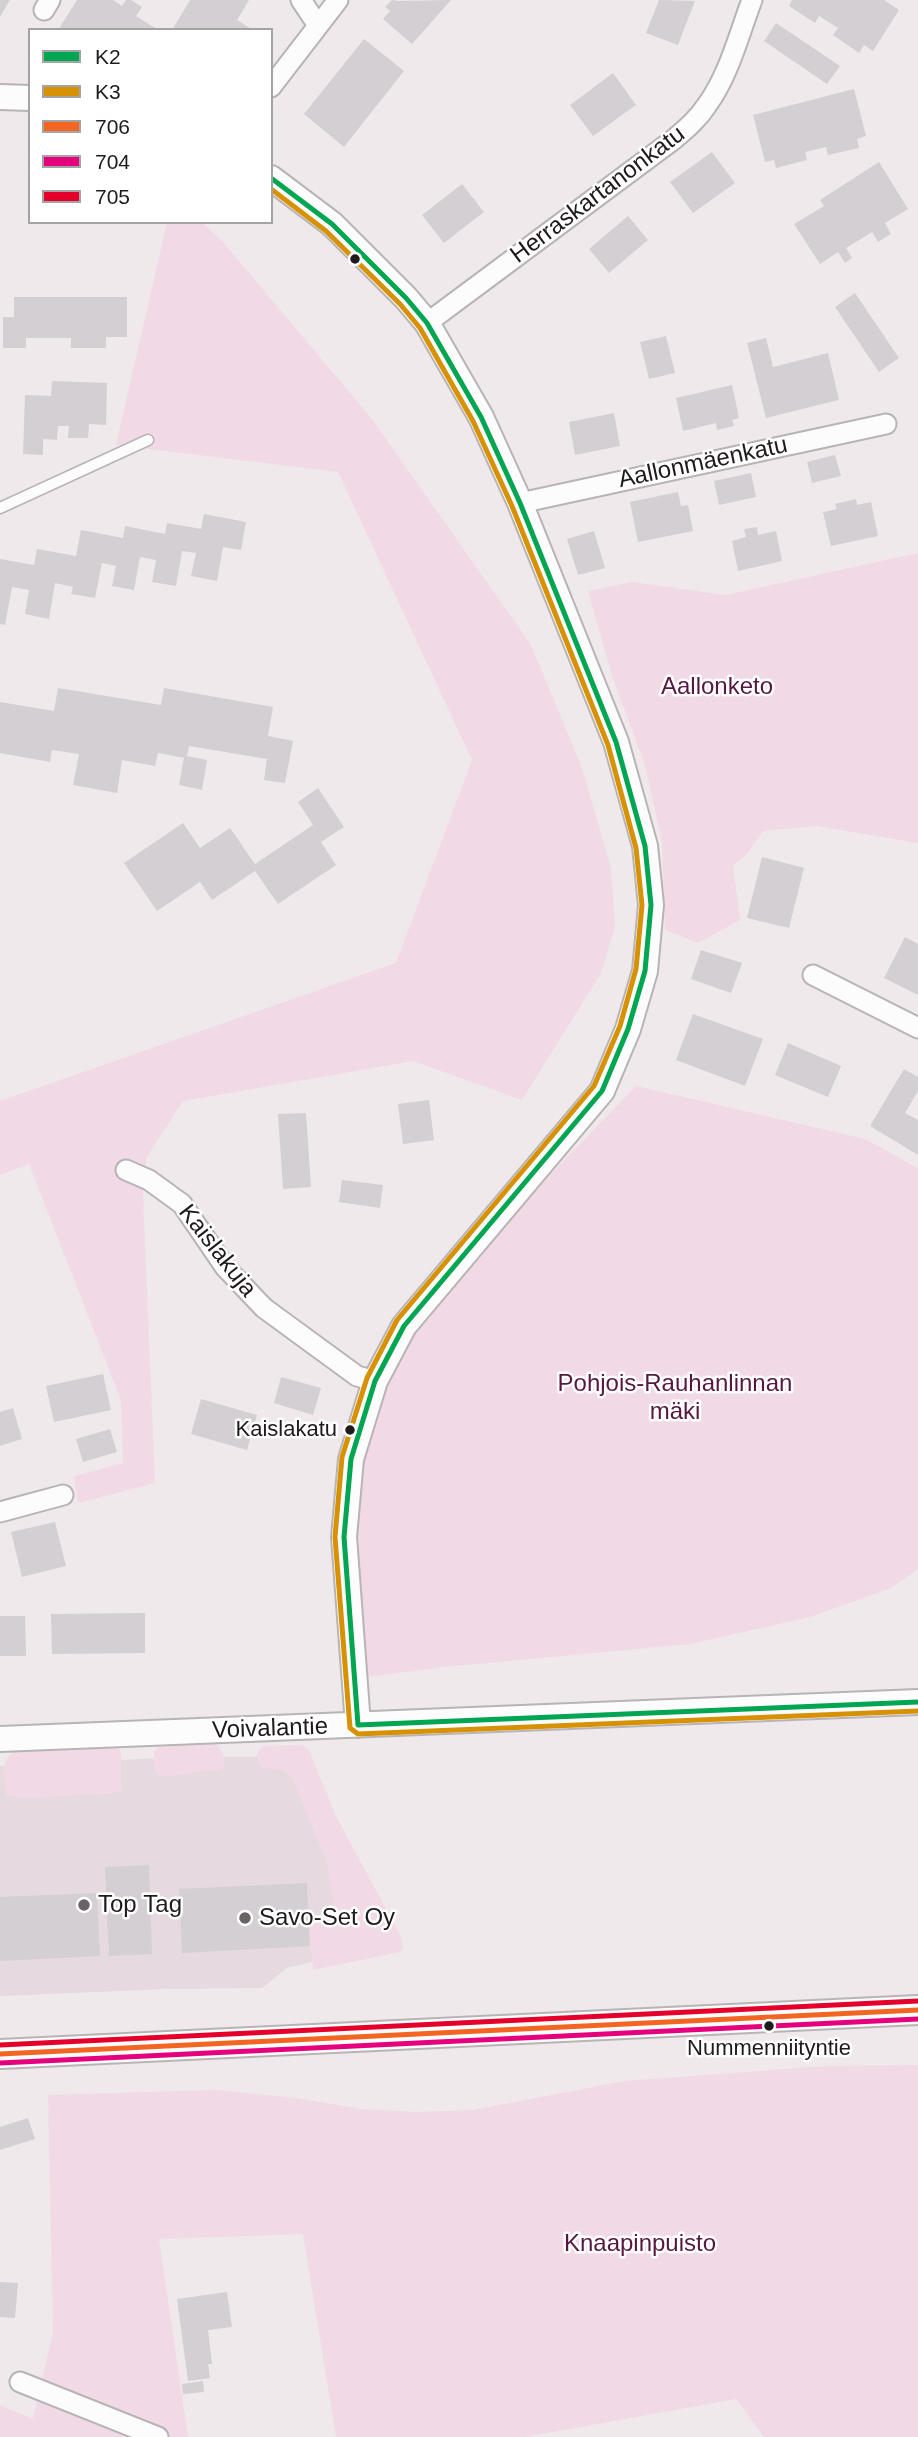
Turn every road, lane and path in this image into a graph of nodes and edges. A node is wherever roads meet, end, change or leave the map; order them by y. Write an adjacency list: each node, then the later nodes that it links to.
1 (301, 0): 4 (street)
2 (338, 0): 4 (street)
3 (752, 0): 9 (street, Herraskartanonkatu)
4 (317, 24): 5 (street)
5 (273, 84)
6 (0, 97): 7 (street)
7 (28, 98)
8 (273, 180): 9 (street)
9 (427, 323): 12 (street)
10 (887, 424): 12 (street, Aallonmäenkatu)
11 (148, 440): 13 (lane)
12 (520, 503): 17 (street)
13 (0, 508)
14 (813, 975): 15 (street)
15 (918, 1028)
16 (127, 1170): 17 (street, Kaislakuja)
17 (375, 1381): 21 (street)
18 (63, 1494): 19 (street)
19 (0, 1513)
20 (918, 1702): 21 (street, Voivalantie)
21 (358, 1726): 22 (street, Voivalantie)
22 (0, 1739)
23 (918, 2010): 24 (main road)
24 (0, 2054)
25 (20, 2382): 26 (street)
26 (158, 2437)

